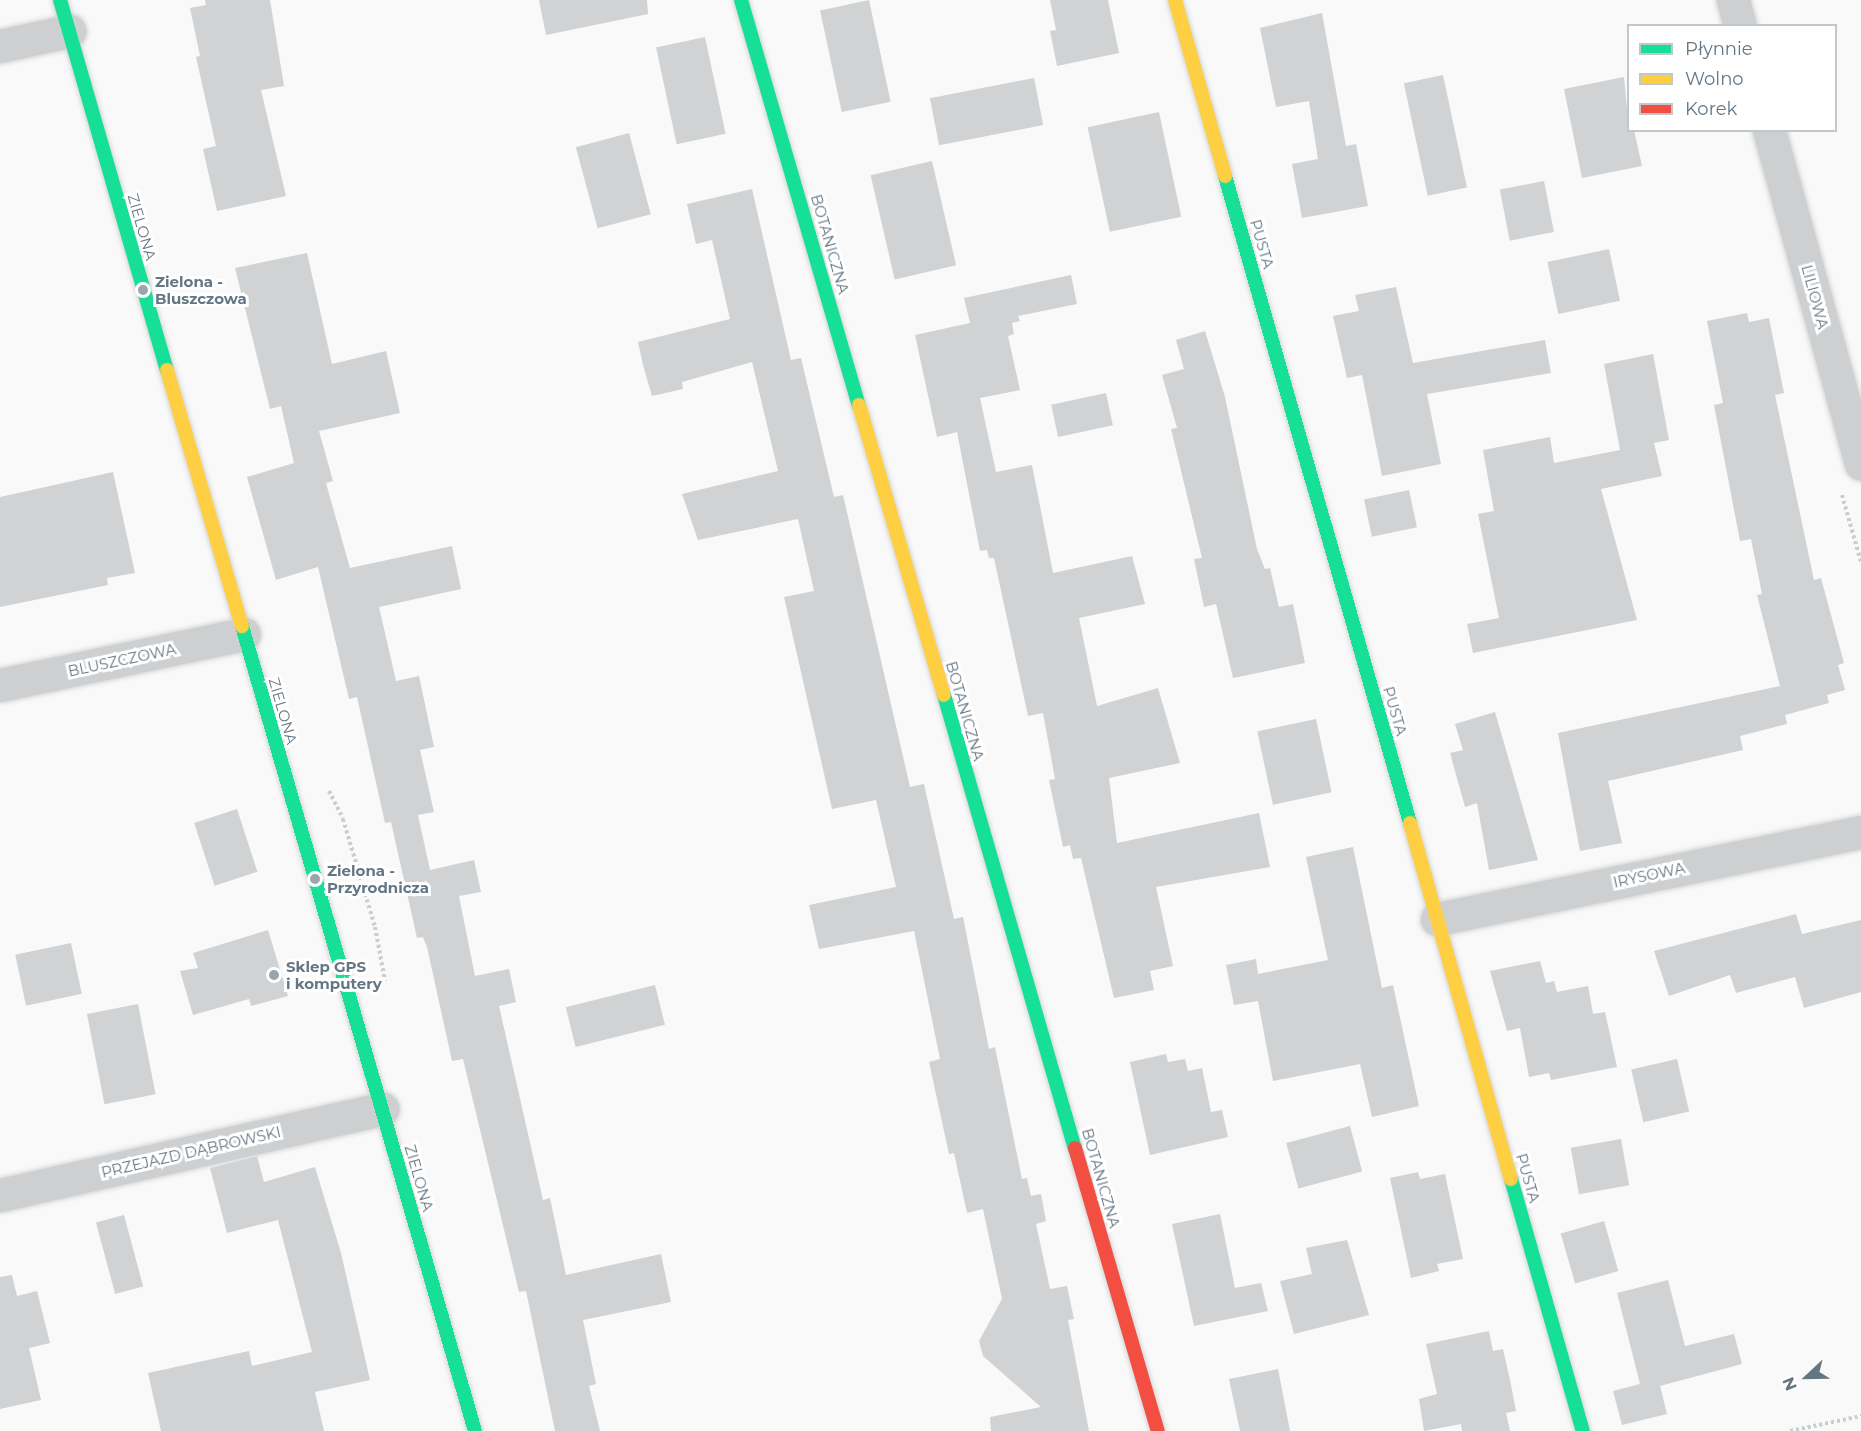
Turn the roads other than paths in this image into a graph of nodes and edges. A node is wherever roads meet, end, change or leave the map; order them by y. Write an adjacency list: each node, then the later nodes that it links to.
1 (60, 0): 6 (street, ZIELONA)
2 (741, 0): 17 (street, BOTANICZNA)
3 (1175, 0): 13 (street, PUSTA)
4 (1733, 0): 5 (street)
5 (1739, 24)
6 (69, 31): 7 (street); 10 (street, ZIELONA)
7 (0, 46)
8 (1770, 132): 9 (street, LILIOWA)
9 (1861, 464)
10 (244, 633): 11 (street, BLUSZCZOWA); 14 (street, ZIELONA)
11 (0, 685)
12 (1861, 832): 13 (street, IRYSOWA)
13 (1437, 919): 18 (street, PUSTA)
14 (382, 1109): 15 (street, PRZEJAZD DĄBROWSKI); 16 (street, ZIELONA)
15 (0, 1195)
16 (475, 1431)
17 (1158, 1431)
18 (1583, 1431)

